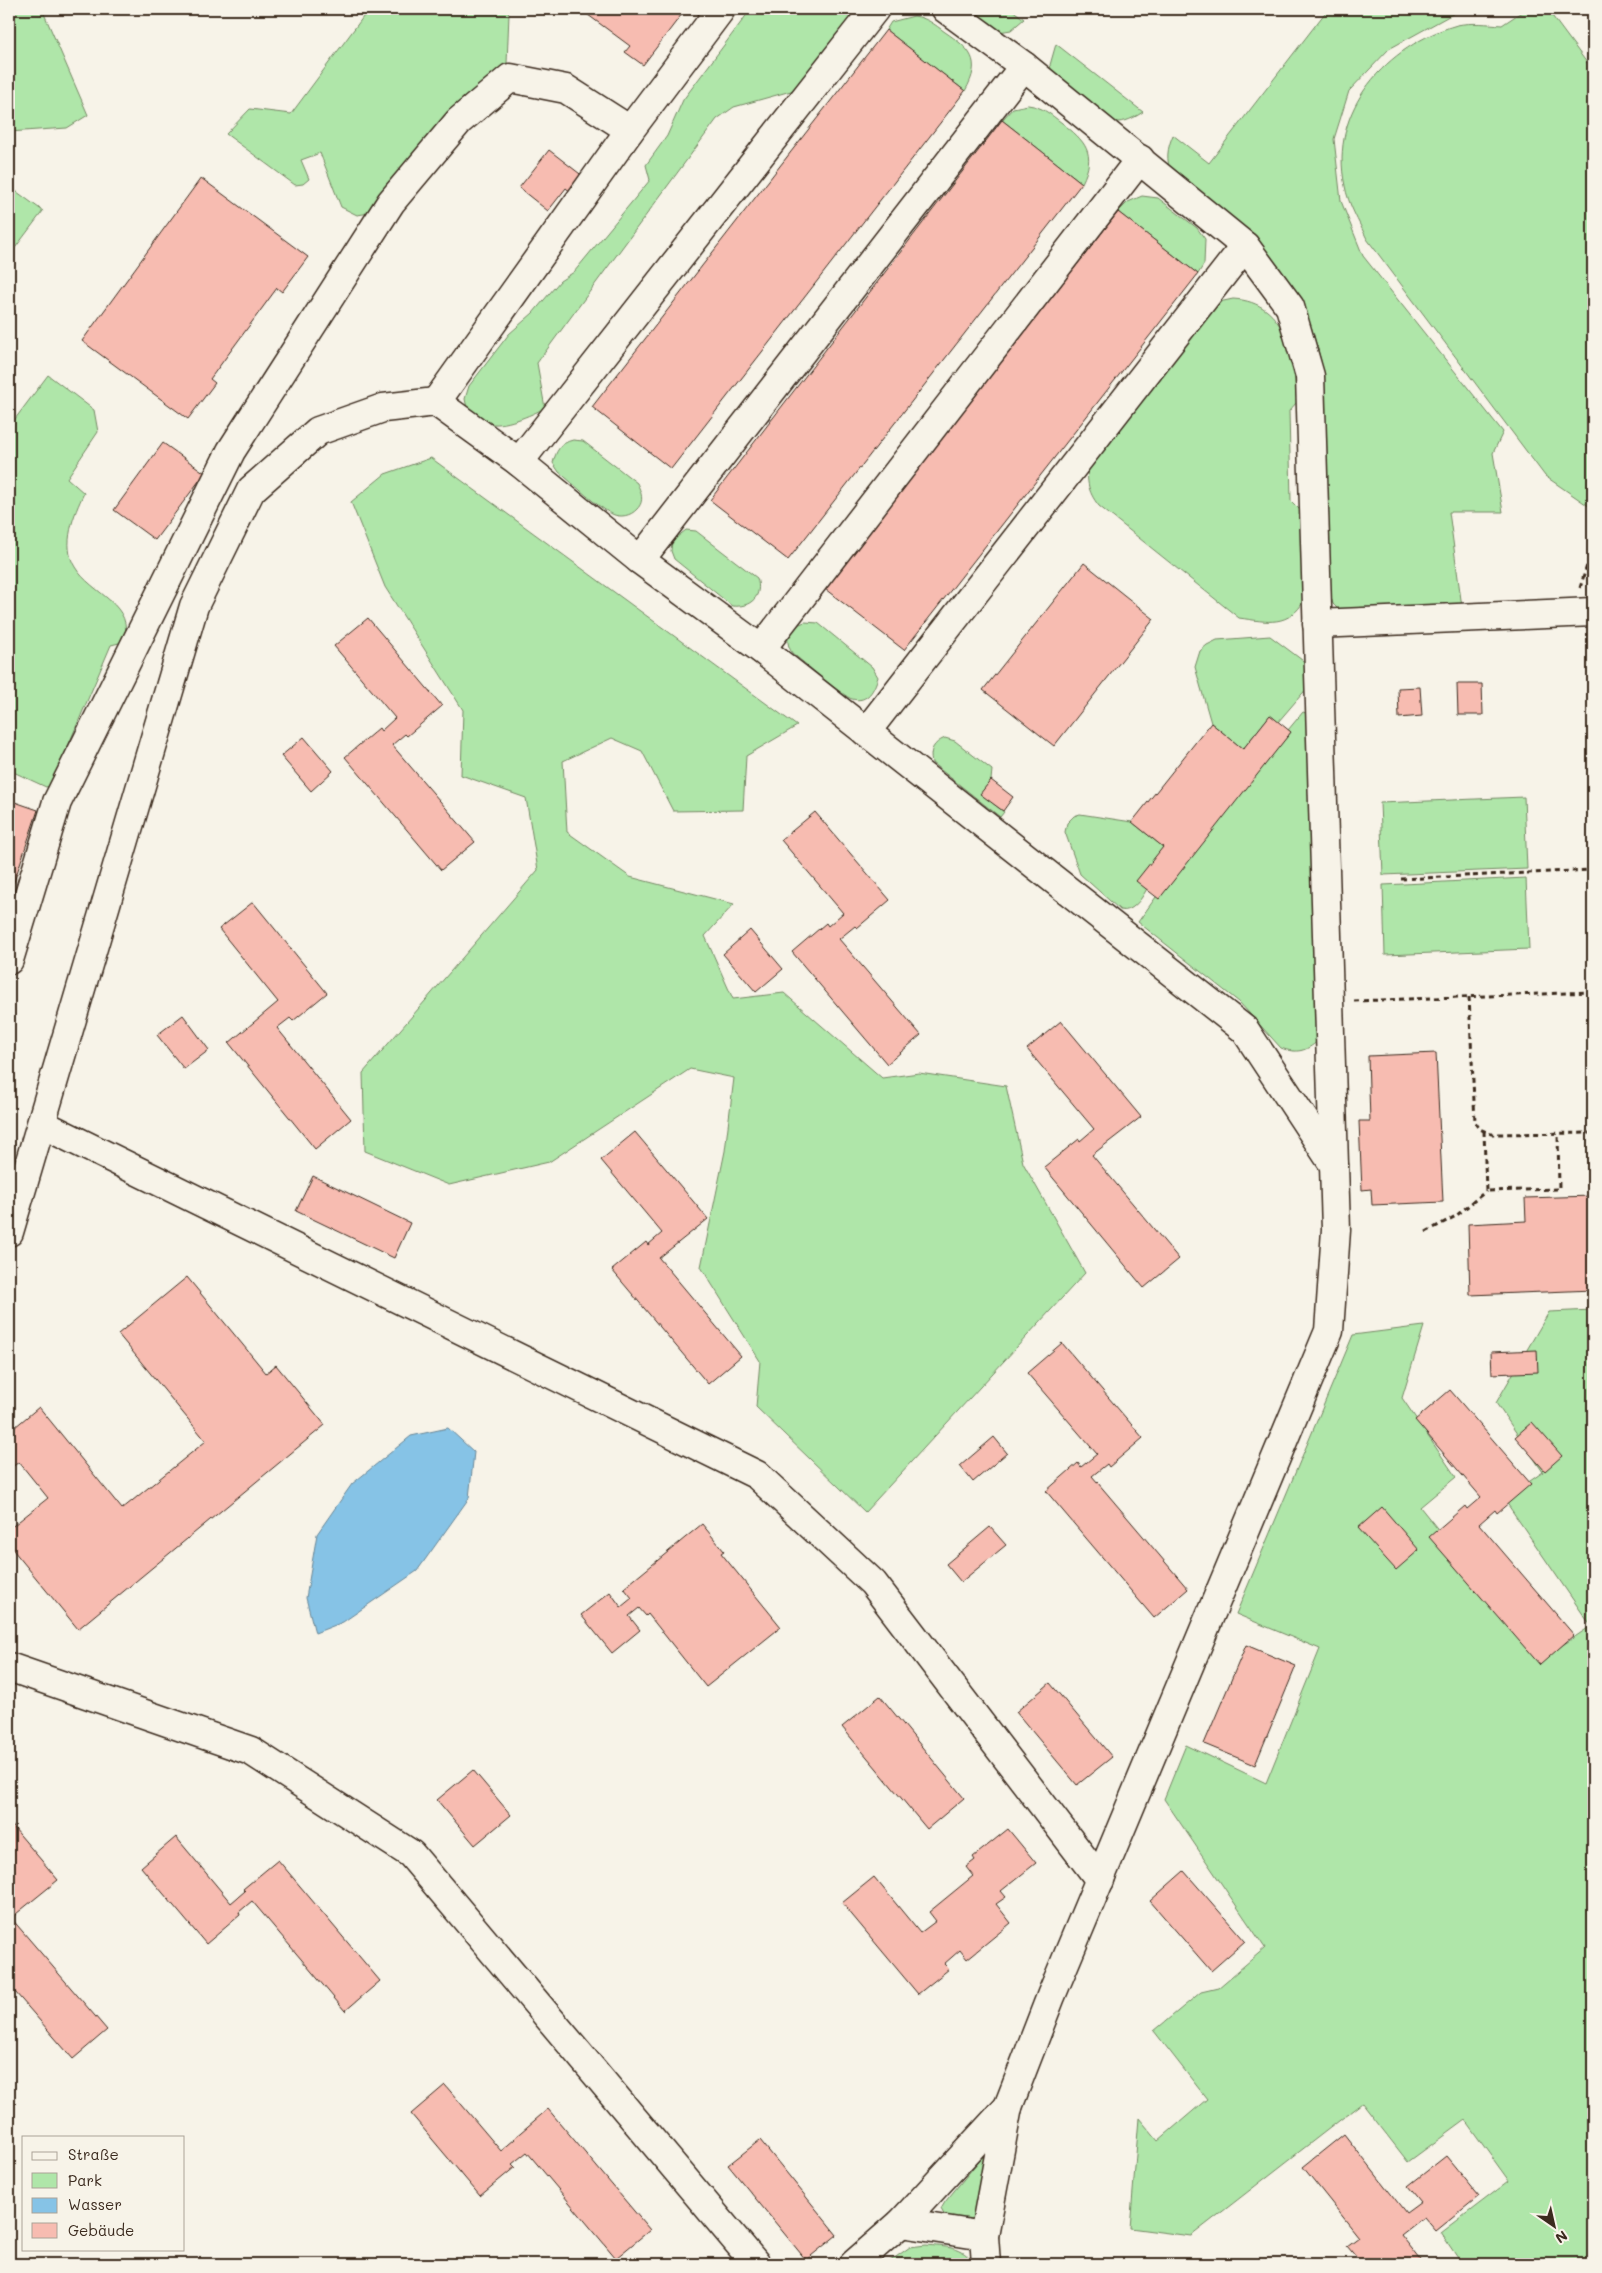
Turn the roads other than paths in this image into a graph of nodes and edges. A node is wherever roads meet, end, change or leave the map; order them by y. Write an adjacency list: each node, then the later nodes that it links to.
1 (721, 9): 5 (street)
2 (875, 9): 9 (street)
3 (946, 9): 4 (street)
4 (1024, 66): 6 (street); 10 (street)
5 (630, 130): 8 (street); 15 (street)
6 (1140, 160): 7 (street); 13 (street)
7 (1245, 246): 12 (street); 14 (street)
8 (436, 402): 9 (street); 16 (street)
9 (519, 462): 10 (street)
10 (640, 560): 13 (street)
11 (1585, 612): 12 (street)
12 (1317, 624): 17 (street)
13 (761, 649): 14 (street)
14 (866, 732): 17 (street)
15 (9, 960)
16 (42, 1124): 18 (street); 20 (street)
17 (1334, 1165): 20 (street)
18 (9, 1232)
19 (9, 1667): 24 (street)
20 (1100, 1880): 21 (street)
21 (1008, 2107): 22 (street); 23 (street)
22 (901, 2223): 23 (street); 25 (street)
23 (984, 2236): 26 (street)
24 (756, 2264)
25 (854, 2264)
26 (986, 2264)

